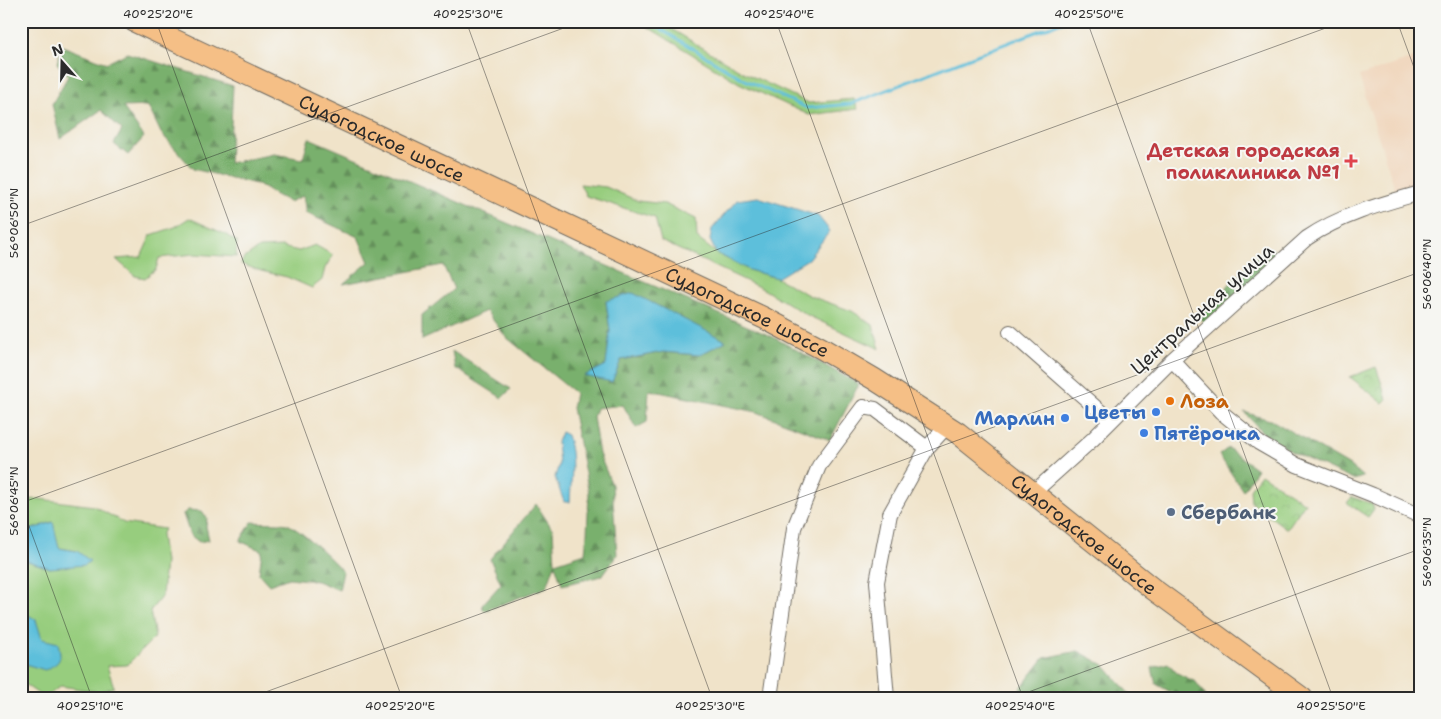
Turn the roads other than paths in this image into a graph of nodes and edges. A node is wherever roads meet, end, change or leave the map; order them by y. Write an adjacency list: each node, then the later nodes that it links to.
1 (134, 21): 6 (main road, Судогодское шоссе)
2 (1420, 193): 4 (street, Центральная улица)
3 (1010, 332): 5 (street)
4 (1172, 360): 5 (street, Центральная улица); 9 (street)
5 (1111, 421): 8 (street, Центральная улица)
6 (947, 426): 7 (street); 8 (main road, Судогодское шоссе)
7 (927, 448): 10 (street); 11 (street)
8 (1034, 492): 12 (main road, Судогодское шоссе)
9 (1420, 516)
10 (770, 698)
11 (887, 698)
12 (1302, 698)

